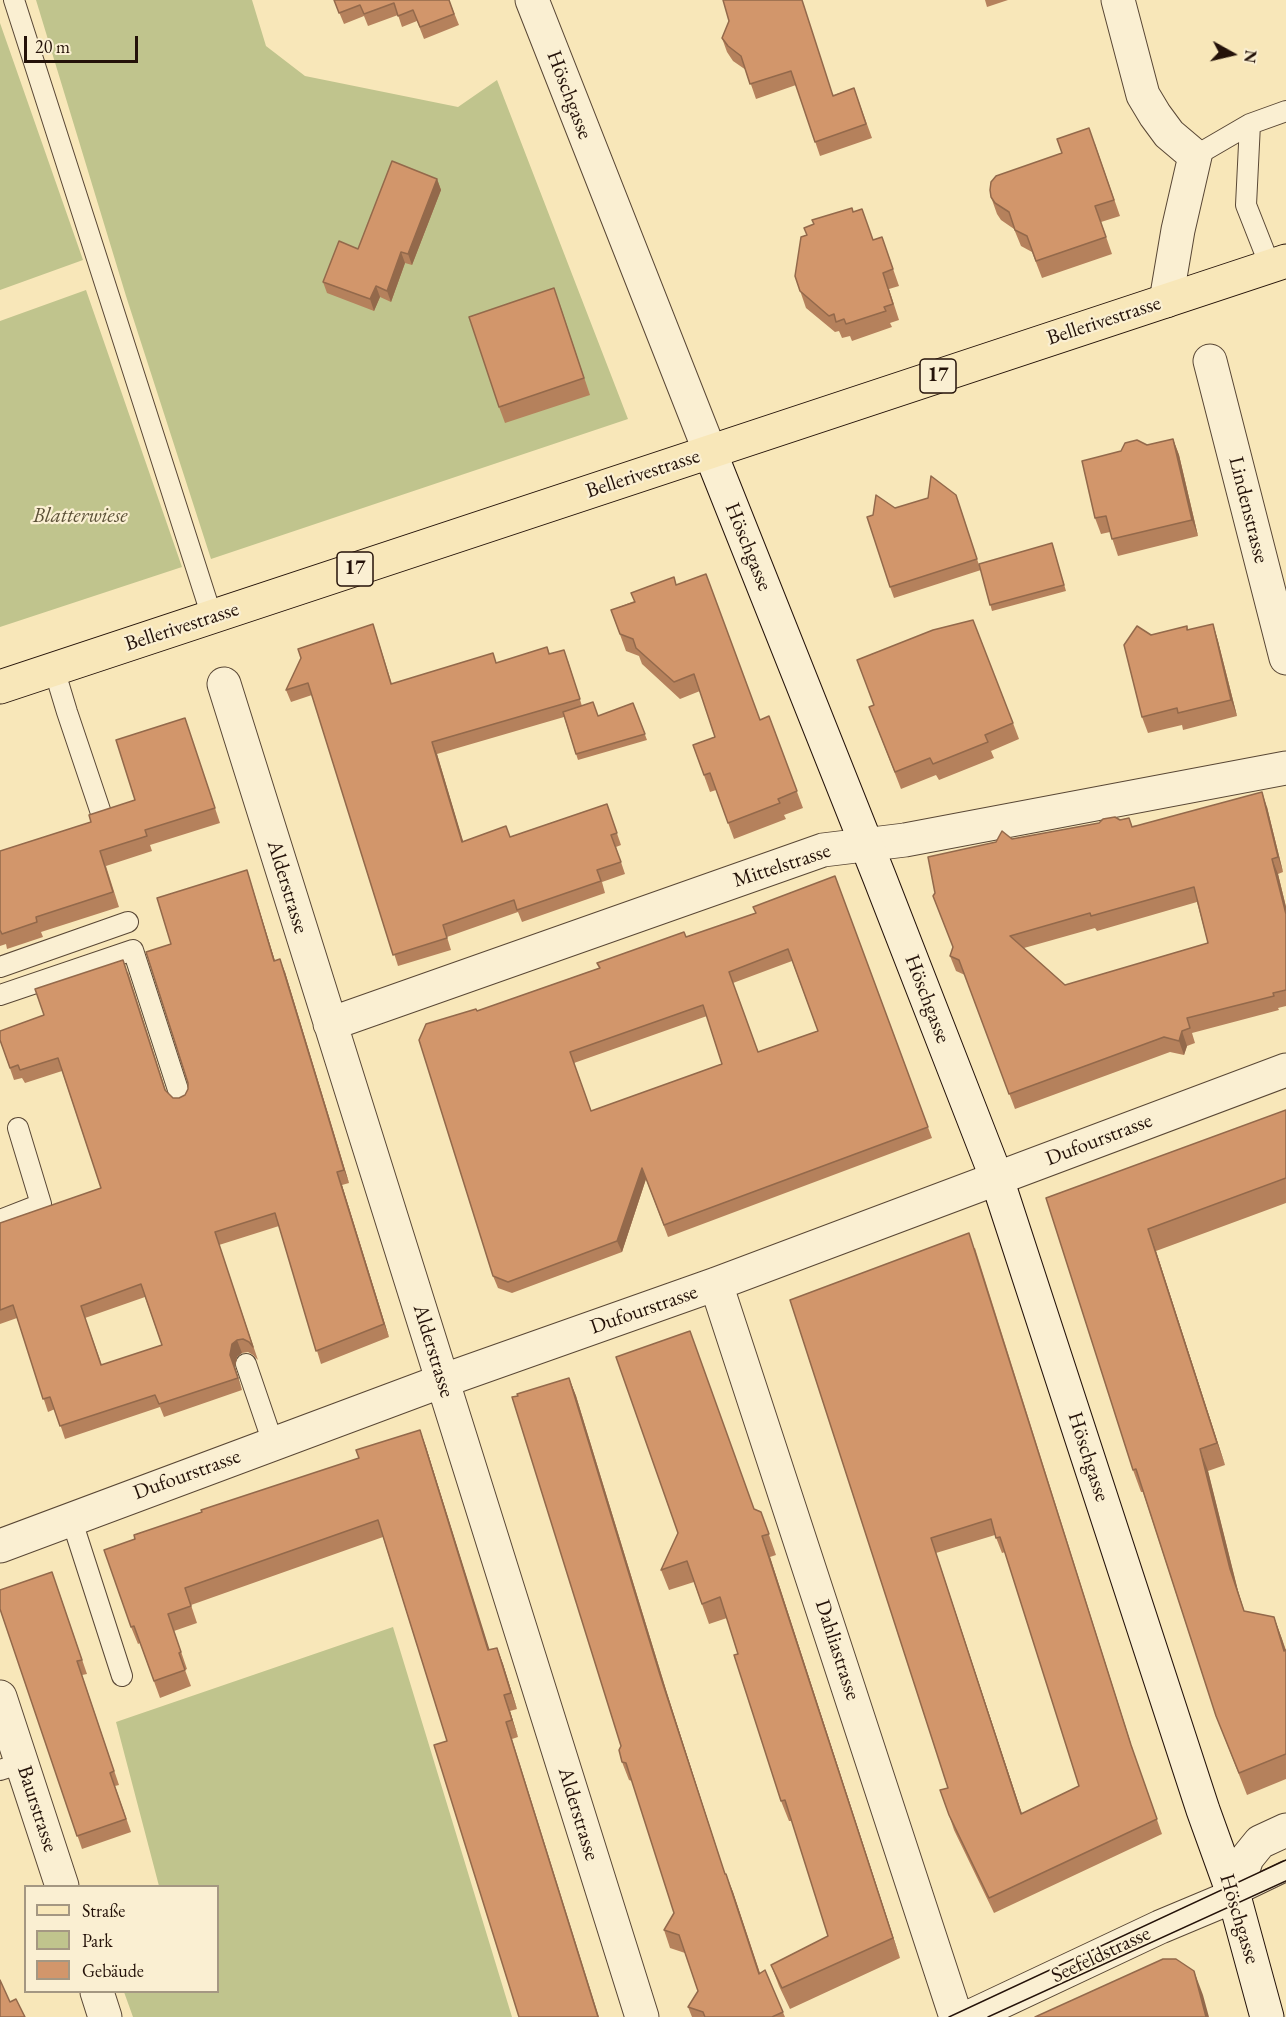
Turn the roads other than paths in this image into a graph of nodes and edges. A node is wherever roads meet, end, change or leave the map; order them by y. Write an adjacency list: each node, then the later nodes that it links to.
1 (14, 0): 11 (lane)
2 (532, 0): 10 (street, Höschgasse)
3 (1118, 0): 6 (street)
4 (1286, 111): 5 (lane)
5 (1250, 124): 6 (lane); 7 (lane)
6 (1195, 156): 8 (street)
7 (1278, 263): 8 (main road, Bellerivestrasse / 17)
8 (1166, 301): 10 (main road, Bellerivestrasse / 17)
9 (1210, 361): 12 (street, Lindenstrasse)
10 (710, 452): 11 (main road, Bellerivestrasse / 17); 18 (street, Höschgasse)
11 (212, 617): 13 (main road, Bellerivestrasse / 17)
12 (1286, 658)
13 (54, 669): 15 (main road, Bellerivestrasse / 17); 17 (lane)
14 (224, 684): 22 (street, Alderstrasse)
15 (0, 687)
16 (1286, 768): 18 (street, Mittelstrasse)
17 (102, 816)
18 (866, 845): 22 (street, Mittelstrasse); 26 (street, Höschgasse)
19 (128, 922): 20 (lane)
20 (0, 967)
21 (0, 995): 24 (lane)
22 (330, 1024): 30 (street, Alderstrasse)
23 (1286, 1070): 26 (street, Dufourstrasse)
24 (181, 1099)
25 (18, 1128): 27 (lane)
26 (997, 1179): 28 (street, Dufourstrasse); 40 (street, Höschgasse)
27 (0, 1220)
28 (716, 1284): 30 (street, Dufourstrasse); 44 (street, Dahliastrasse)
29 (246, 1364): 31 (lane)
30 (442, 1380): 31 (street, Dufourstrasse); 43 (street, Alderstrasse)
31 (273, 1443): 32 (street, Dufourstrasse)
32 (71, 1518): 33 (street, Dufourstrasse); 34 (lane)
33 (0, 1546)
34 (122, 1676)
35 (0, 1697): 36 (street, Baurstrasse)
36 (11, 1766): 39 (street, Baurstrasse)
37 (1286, 1830): 40 (street)
38 (1286, 1871): 40 (lane, Seefeldstrasse)
39 (61, 1885)
40 (1234, 1896): 45 (street, Seefeldstrasse); 46 (street, Höschgasse)
41 (97, 1993): 42 (street)
42 (105, 2017)
43 (642, 2017)
44 (956, 2017)
45 (969, 2017)
46 (1267, 2017)

